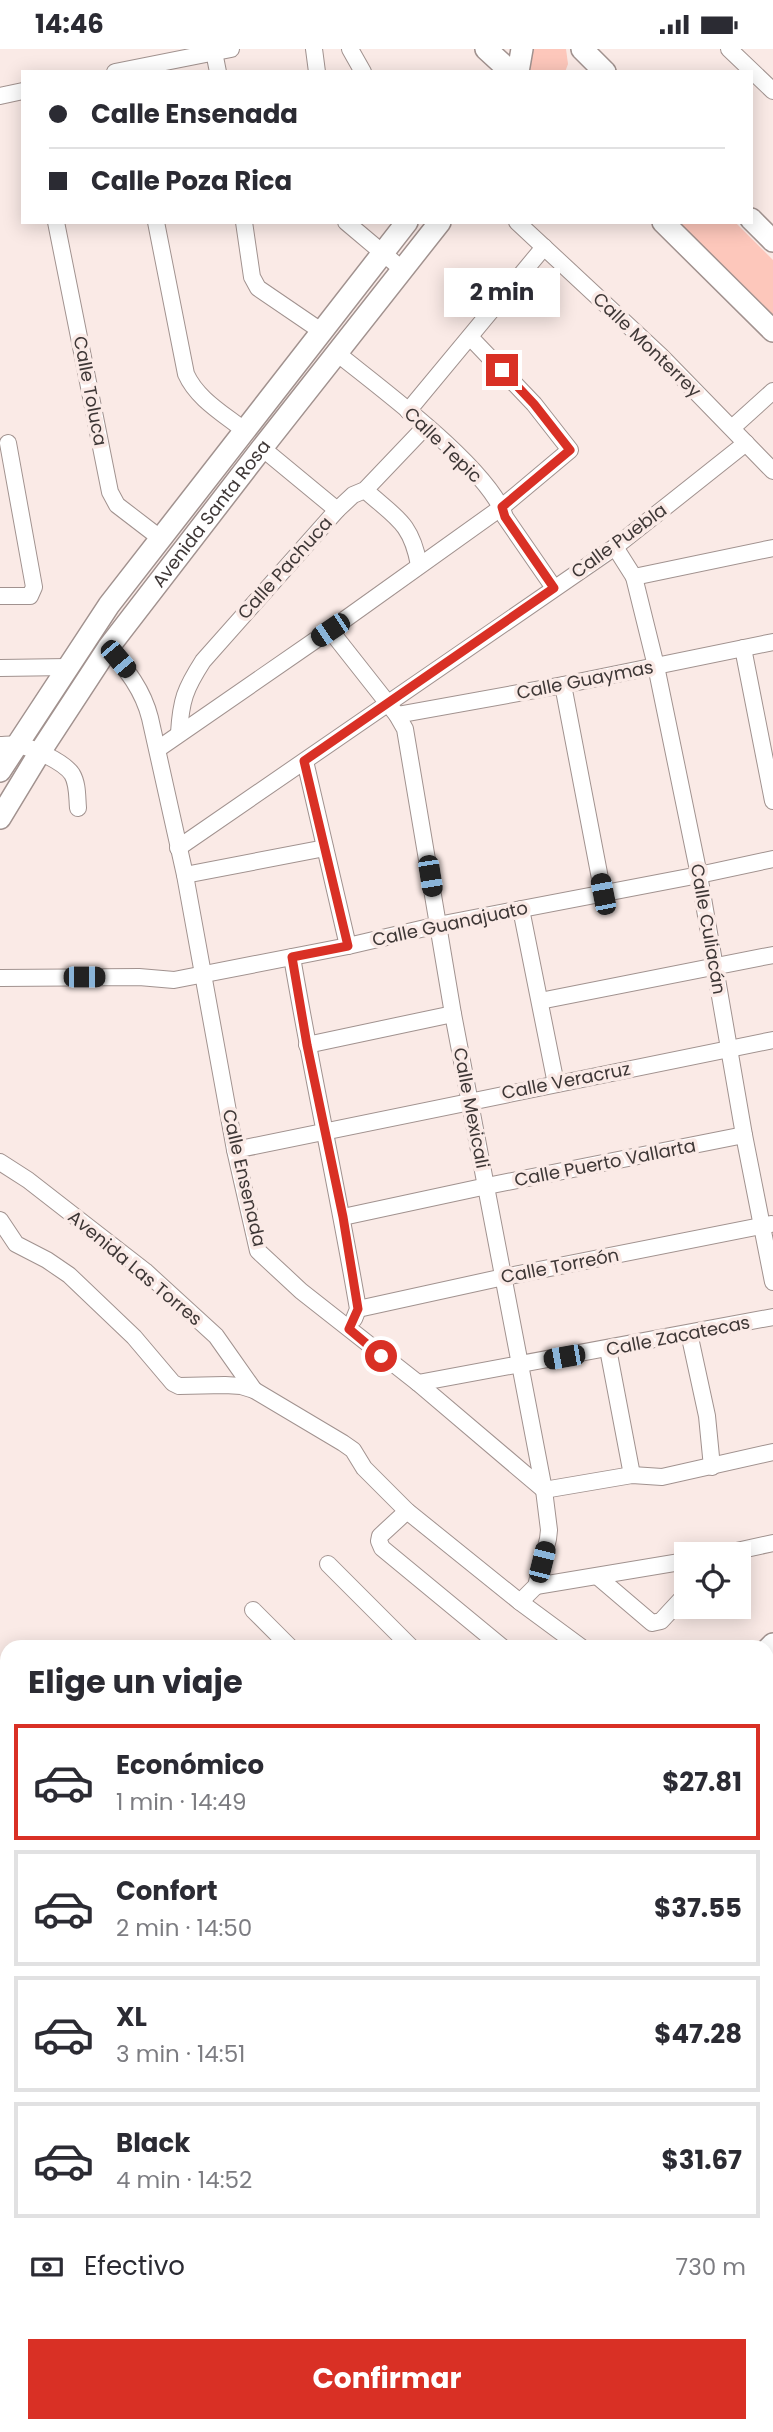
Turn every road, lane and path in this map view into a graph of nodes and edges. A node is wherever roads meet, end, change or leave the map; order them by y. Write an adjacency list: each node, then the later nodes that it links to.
1 (231, 49): 8 (street)
2 (314, 49): 11 (street)
3 (350, 49): 12 (street)
4 (486, 49): 13 (main road)
5 (522, 49): 14 (main road)
6 (582, 49): 15 (main road); 16 (main road)
7 (729, 49): 17 (street)
8 (214, 52): 9 (street); 10 (street)
9 (126, 70)
10 (218, 70)
11 (317, 70)
12 (362, 70)
13 (509, 70)
14 (518, 70)
15 (579, 70)
16 (603, 70)
17 (751, 70)
18 (753, 72): 20 (street)
19 (21, 91): 21 (street)
20 (773, 91)
21 (0, 96)
22 (753, 221): 31 (main road)
23 (56, 224): 51 (street, Calle Toluca)
24 (156, 224): 43 (street)
25 (244, 224): 35 (street)
26 (349, 224): 33 (street)
27 (405, 224): 33 (main road, Avenida Santa Rosa)
28 (438, 224): 34 (main road, Avenida Santa Rosa)
29 (519, 224): 32 (street, Calle Monterrey)
30 (665, 224): 36 (main road)
31 (773, 241)
32 (544, 247): 37 (street); 42 (street, Calle Monterrey)
33 (384, 252): 34 (street); 35 (main road, Avenida Santa Rosa)
34 (403, 270): 38 (main road, Avenida Santa Rosa)
35 (321, 331): 43 (main road, Avenida Santa Rosa)
36 (773, 331)
37 (470, 337): 40 (street); 49 (street)
38 (338, 354): 40 (street, Calle Tepic); 46 (main road, Avenida Santa Rosa)
39 (773, 391): 42 (street)
40 (408, 411): 41 (street, Calle Tepic)
41 (426, 426): 48 (street, Calle Pachuca); 49 (street, Calle Tepic)
42 (732, 428): 45 (street, Calle Monterrey)
43 (245, 431): 51 (main road, Avenida Santa Rosa)
44 (8, 443): 57 (street)
45 (746, 443): 47 (street, Calle Monterrey); 52 (street, Calle Puebla)
46 (262, 448): 50 (street); 60 (main road, Avenida Santa Rosa)
47 (773, 471)
48 (365, 490): 50 (street, Calle Pachuca); 54 (street)
49 (502, 507): 54 (street); 56 (street, Calle Tepic)
50 (337, 510): 67 (street, Calle Pachuca)
51 (160, 538): 63 (main road, Avenida Santa Rosa)
52 (615, 547): 55 (street, Calle Culiacán); 56 (street, Calle Puebla)
53 (773, 548): 55 (street)
54 (419, 565): 58 (street)
55 (634, 577): 62 (street, Calle Culiacán)
56 (554, 588): 66 (street, Calle Puebla)
57 (0, 596)
58 (330, 630): 66 (street, Calle Mexicali); 67 (street)
59 (773, 642): 61 (street, Calle Guaymas)
60 (108, 648): 69 (street, Calle Ensenada); 70 (main road, Avenida Santa Rosa)
61 (743, 648): 62 (street, Calle Guaymas); 73 (street)
62 (656, 666): 65 (street, Calle Guaymas); 80 (street, Calle Culiacán)
63 (68, 667): 64 (street); 68 (main road, Avenida Santa Rosa)
64 (0, 668)
65 (563, 685): 66 (street, Calle Guaymas); 81 (street)
66 (392, 709): 71 (street, Calle Puebla); 83 (street, Calle Mexicali)
67 (179, 733): 69 (street)
68 (9, 745): 70 (street); 72 (main road, Avenida Santa Rosa)
69 (158, 748): 76 (street, Calle Ensenada)
70 (40, 752): 74 (street); 75 (main road, Avenida Santa Rosa)
71 (304, 761): 76 (street, Calle Puebla); 77 (street)
72 (0, 771)
73 (773, 801)
74 (78, 808)
75 (0, 818)
76 (178, 848): 79 (street, Calle Ensenada)
77 (325, 848): 79 (street); 84 (street)
78 (773, 859): 80 (street, Calle Guanajuato)
79 (185, 875): 88 (street, Calle Ensenada)
80 (699, 875): 81 (street, Calle Guanajuato); 87 (street, Calle Culiacán)
81 (603, 894): 82 (street, Calle Guanajuato)
82 (521, 909): 83 (street, Calle Guanajuato); 90 (street)
83 (438, 925): 84 (street, Calle Guanajuato); 91 (street, Calle Mexicali)
84 (348, 946): 86 (street, Calle Guanajuato)
85 (773, 955): 87 (street)
86 (292, 957): 88 (street, Calle Guanajuato); 93 (street)
87 (715, 966): 90 (street); 94 (street, Calle Culiacán)
88 (202, 975): 89 (street, Calle Guanajuato); 99 (street, Calle Ensenada)
89 (0, 978)
90 (540, 1001): 95 (street)
91 (453, 1014): 93 (street); 96 (street, Calle Mexicali)
92 (773, 1040): 94 (street, Calle Veracruz)
93 (307, 1045): 97 (street)
94 (728, 1048): 95 (street, Calle Veracruz); 98 (street, Calle Culiacán)
95 (556, 1084): 96 (street, Calle Veracruz)
96 (469, 1100): 97 (street, Calle Veracruz); 101 (street, Calle Mexicali)
97 (324, 1131): 99 (street, Calle Veracruz); 102 (street)
98 (744, 1135): 101 (street, Calle Puerto Vallarta); 104 (street, Calle Culiacán)
99 (235, 1150): 109 (street, Calle Ensenada)
100 (0, 1163): 114 (street, Avenida Las Torres)
101 (487, 1186): 102 (street, Calle Puerto Vallarta); 105 (street, Calle Mexicali)
102 (343, 1217): 107 (street)
103 (0, 1220): 114 (street, Avenida Las Torres)
104 (768, 1225): 105 (street, Calle Torreón); 106 (street, Calle Culiacán)
105 (504, 1277): 107 (street, Calle Torreón); 112 (street, Calle Mexicali)
106 (773, 1282)
107 (358, 1309): 109 (street)
108 (773, 1317): 110 (street, Calle Zacatecas)
109 (349, 1329): 113 (street, Calle Ensenada)
110 (689, 1333): 111 (street, Calle Zacatecas); 116 (street)
111 (608, 1349): 112 (street, Calle Zacatecas); 117 (street)
112 (520, 1365): 113 (street, Calle Zacatecas); 118 (street, Calle Mexicali)
113 (418, 1383): 118 (street, Calle Ensenada)
114 (254, 1390): 119 (street, Avenida Las Torres)
115 (773, 1452): 116 (street)
116 (712, 1467): 117 (street)
117 (632, 1475): 118 (street)
118 (544, 1490): 125 (street, Calle Mexicali)
119 (407, 1511): 126 (street, Avenida Las Torres); 131 (street)
120 (773, 1543): 121 (street)
121 (751, 1548)
122 (674, 1563): 124 (street)
123 (328, 1564): 130 (street)
124 (598, 1577): 125 (street); 127 (street)
125 (536, 1585): 126 (street, Calle Mexicali)
126 (520, 1602): 132 (street, Avenida Las Torres)
127 (674, 1607)
128 (253, 1610): 129 (street)
129 (283, 1640)
130 (404, 1640)
131 (494, 1640)
132 (572, 1640)

